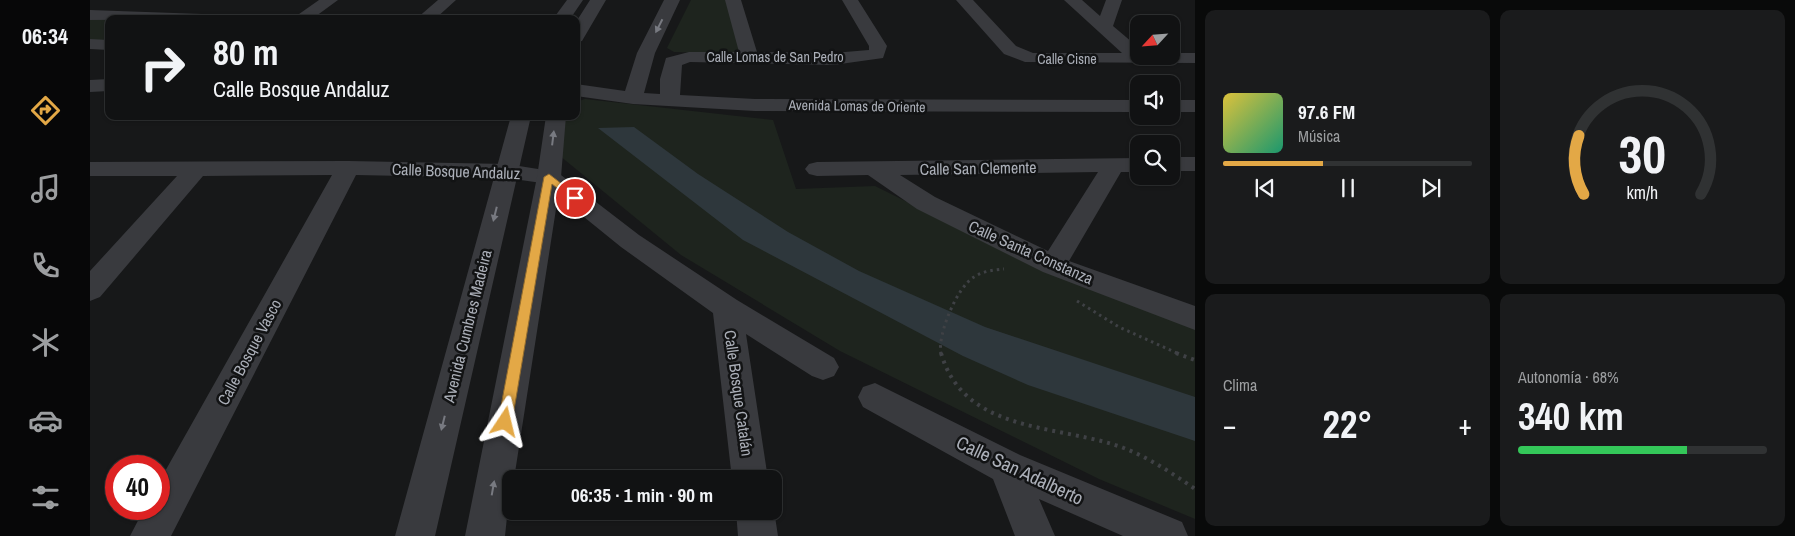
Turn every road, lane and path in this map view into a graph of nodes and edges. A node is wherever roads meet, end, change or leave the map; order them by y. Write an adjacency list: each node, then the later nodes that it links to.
1 (330, 0): 14 (street)
2 (448, 0): 15 (street)
3 (575, 0): 16 (street)
4 (598, 0): 19 (street)
5 (672, 0): 30 (street, one-way to 30)
6 (733, 0): 23 (street)
7 (850, 0): 23 (street, Calle Lomas de San Pedro)
8 (964, 0): 24 (street, Calle Cisne)
9 (1072, 0): 18 (street)
10 (1114, 0): 18 (street)
11 (202, 12): 13 (street)
12 (90, 15): 17 (street)
13 (189, 15)
14 (306, 15)
15 (429, 15)
16 (564, 15)
17 (105, 16)
18 (1104, 27): 22 (street)
19 (580, 30)
20 (90, 44): 21 (street)
21 (105, 45)
22 (1130, 50)
23 (750, 58): 31 (street, Calle Lomas de San Pedro)
24 (1130, 58)
25 (1180, 58): 26 (street, Calle Cisne)
26 (1195, 58)
27 (105, 85): 28 (street)
28 (90, 86)
29 (580, 91): 30 (street, Avenida Lomas de Oriente)
30 (633, 98): 31 (street, Avenida Lomas de Oriente)
31 (670, 101): 32 (street, Avenida Lomas de Oriente)
32 (1130, 106)
33 (1180, 106): 34 (street)
34 (1195, 106)
35 (520, 120): 45 (street, Avenida Cumbres Madeira)
36 (556, 120): 46 (street, one-way to 36)
37 (1180, 164): 38 (street)
38 (1195, 164)
39 (1126, 165): 44 (street, Calle San Clemente); 47 (street)
40 (197, 168): 41 (street, Calle Bosque Andaluz); 42 (street, Calle Bosque Andaluz); 49 (street)
41 (348, 168): 45 (street, Calle Bosque Andaluz); 60 (street, Calle Bosque Vasco)
42 (90, 169)
43 (817, 169): 44 (street, Calle San Clemente)
44 (876, 170): 47 (street, Calle Santa Constanza)
45 (506, 171): 46 (street, Calle Bosque Andaluz); 61 (street, Avenida Cumbres Madeira, one-way to 61)
46 (549, 177): 51 (street); 62 (street, one-way to 46)
47 (1053, 265): 52 (street, Calle Santa Constanza)
48 (1009, 268): 58 (path)
49 (92, 285)
50 (1070, 296): 53 (path)
51 (727, 308): 54 (street); 57 (street, Calle Bosque Catalán)
52 (1195, 318)
53 (1195, 360)
54 (823, 367)
55 (875, 397): 56 (street, Calle San Adalberto)
56 (1008, 467): 64 (street); 65 (street, Calle San Adalberto)
57 (749, 470)
58 (1195, 489)
59 (755, 520): 63 (street)
60 (150, 536)
61 (415, 536)
62 (485, 536)
63 (758, 536)
64 (1035, 536)
65 (1168, 536)

